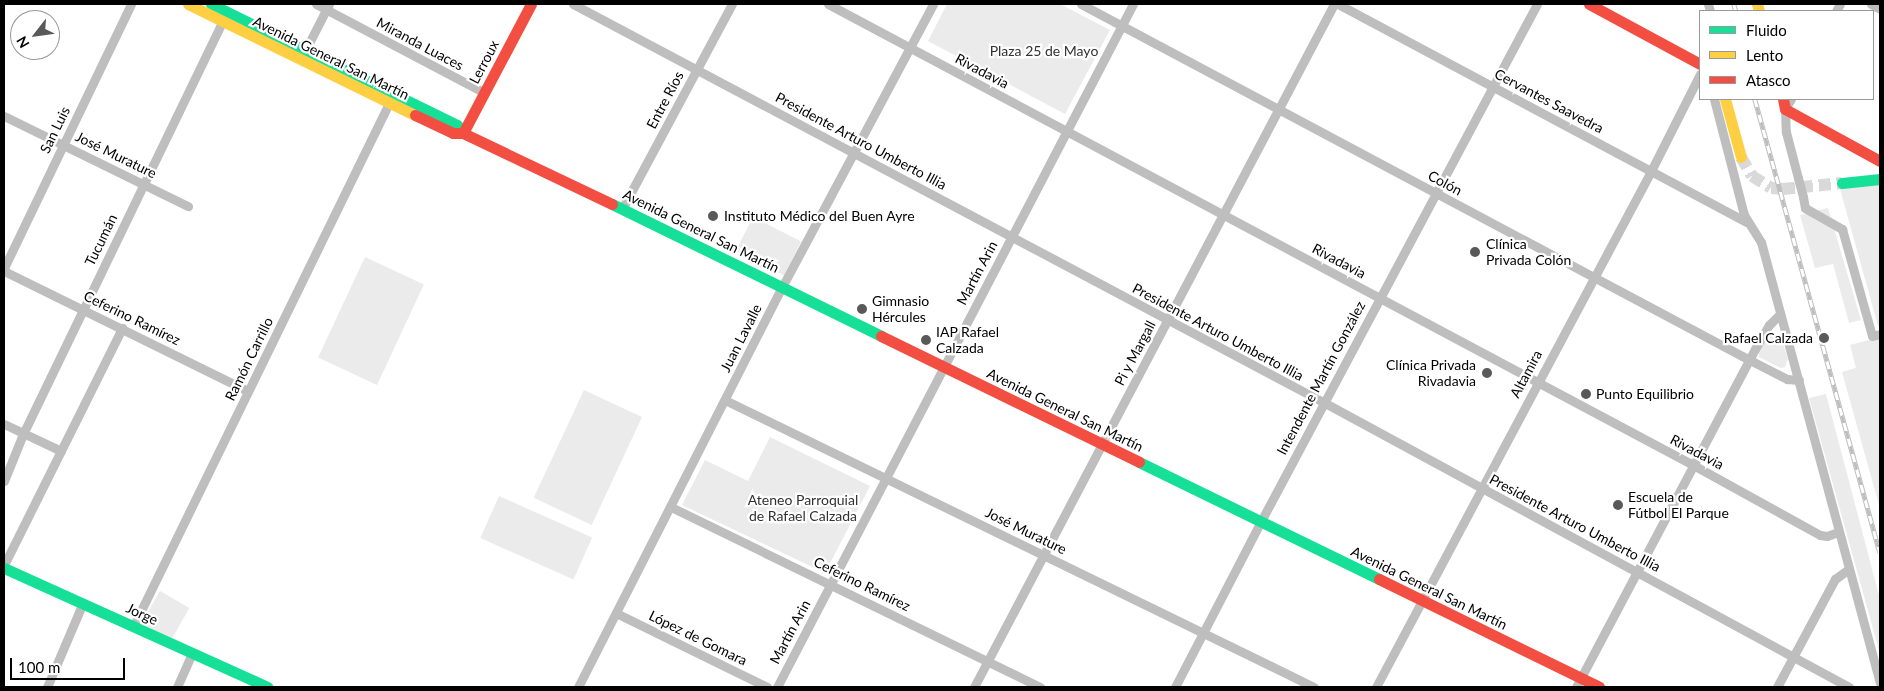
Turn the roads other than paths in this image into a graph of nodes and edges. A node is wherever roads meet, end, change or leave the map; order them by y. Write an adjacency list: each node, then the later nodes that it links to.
1 (132, 4): 35 (street, San Luis)
2 (188, 4): 18 (main road, Avenida General San Martín)
3 (211, 4): 18 (main road, Avenida General San Martín)
4 (316, 4): 16 (street, Miranda Luaces)
5 (531, 4): 26 (main road, Lerroux)
6 (573, 4): 23 (street, Presidente Arturo Umberto Illia)
7 (732, 4): 23 (street, Entre Ríos)
8 (828, 4): 20 (street, Rivadavia)
9 (933, 4): 20 (street, Juan Lavalle)
10 (1081, 4): 19 (street, Colón)
11 (1133, 4): 19 (street, Martín Arin)
12 (1336, 4): 25 (street, Cervantes Saavedra); 31 (street, Pi y Margall)
13 (1537, 4): 25 (street, Intendente Martín González)
14 (1589, 4): 22 (main road)
15 (1871, 4): 17 (street)
16 (328, 6): 21 (street); 26 (street, Miranda Luaces)
17 (1880, 9)
18 (225, 17): 21 (main road, Avenida General San Martín); 30 (main road, Avenida General San Martín); 42 (street, Tucumán)
19 (1122, 24): 31 (street, Colón); 33 (street, Martín Arin)
20 (909, 48): 33 (street, Rivadavia); 36 (street, Juan Lavalle)
21 (306, 51): 34 (main road, Avenida General San Martín)
22 (1699, 63)
23 (697, 70): 36 (street, Presidente Arturo Umberto Illia); 45 (street, Entre Ríos)
24 (1699, 76): 39 (street, Altamira)
25 (1493, 87): 39 (street, Cervantes Saavedra); 43 (street, Intendente Martín González)
26 (485, 93): 34 (main road, Lerroux)
27 (1714, 100): 47 (street)
28 (1725, 100): 37 (main road)
29 (1786, 102): 38 (main road); 57 (street, bridge)
30 (388, 103): 34 (main road, Avenida General San Martín); 62 (street, Ramón Carrillo)
31 (1278, 109): 43 (street, Colón); 46 (street, Pi y Margall)
32 (4, 116): 35 (street, José Murature)
33 (1067, 132): 46 (street, Rivadavia); 48 (street, Martín Arin)
34 (463, 133): 45 (main road, Avenida General San Martín)
35 (63, 144): 42 (street, José Murature); 49 (street, San Luis)
36 (855, 153): 48 (street, Presidente Arturo Umberto Illia); 51 (street, Juan Lavalle)
37 (1741, 157)
38 (1880, 161)
39 (1651, 172): 47 (street, Cervantes Saavedra); 50 (street, Altamira)
40 (1880, 179): 41 (main road)
41 (1842, 183)
42 (144, 184): 44 (street, José Murature); 53 (street, Tucumán)
43 (1435, 193): 50 (street, Colón); 52 (street, Intendente Martín González)
44 (188, 206)
45 (622, 209): 51 (main road, Avenida General San Martín)
46 (1224, 214): 52 (street, Rivadavia); 55 (street, Pi y Margall)
47 (1747, 222): 54 (street)
48 (1011, 237): 55 (street, Presidente Arturo Umberto Illia); 59 (street, Martín Arin)
49 (4, 270): 53 (street, Ceferino Ramírez)
50 (1594, 278): 58 (street, Colón); 61 (street, Altamira)
51 (782, 287): 59 (main road, Avenida General San Martín); 63 (street, Juan Lavalle)
52 (1379, 298): 61 (street, Rivadavia); 64 (street, Intendente Martín González)
53 (83, 308): 56 (street, Ceferino Ramírez); 66 (street, Tucumán)
54 (1780, 314): 58 (street); 60 (street)
55 (1168, 321): 64 (street, Presidente Arturo Umberto Illia); 67 (street, Pi y Margall)
56 (122, 328): 62 (street, Ceferino Ramírez); 68 (street)
57 (1876, 335)
58 (1749, 360): 60 (street, Colón); 69 (street)
59 (943, 367): 67 (main road, Avenida General San Martín); 70 (street, Martín Arin)
60 (1798, 380): 75 (street)
61 (1538, 382): 69 (street, Rivadavia); 72 (street, Altamira)
62 (248, 391): 84 (street, Ramón Carrillo)
63 (725, 400): 70 (street, José Murature); 73 (street, Juan Lavalle)
64 (1325, 403): 72 (street, Presidente Arturo Umberto Illia); 74 (street, Intendente Martín González)
65 (4, 424): 66 (street)
66 (23, 434): 68 (street); 71 (street, Tucumán)
67 (1102, 445): 74 (main road, Avenida General San Martín); 76 (street, Pi y Margall)
68 (61, 451): 77 (street)
69 (1695, 466): 75 (street, Rivadavia); 79 (street)
70 (884, 478): 76 (street, José Murature); 80 (street, Martín Arin)
71 (4, 481)
72 (1481, 488): 79 (street, Presidente Arturo Umberto Illia); 81 (street, Altamira)
73 (671, 507): 80 (street, Ceferino Ramírez); 83 (street, Juan Lavalle)
74 (1260, 522): 81 (main road, Avenida General San Martín); 85 (street, Intendente Martín González)
75 (1838, 532): 78 (street)
76 (1044, 555): 85 (street, José Murature); 88 (street, Pi y Margall)
77 (4, 567): 82 (main road, Jorge)
78 (1849, 569): 87 (street); 90 (street)
79 (1637, 572): 87 (street, Presidente Arturo Umberto Illia); 89 (street)
80 (831, 584): 88 (street, Ceferino Ramírez); 96 (street, Martín Arin)
81 (1422, 601): 89 (main road, Avenida General San Martín); 101 (street, Altamira)
82 (82, 604): 84 (main road, Jorge); 91 (street)
83 (616, 613): 94 (street, Juan Lavalle); 95 (street, López de Gomara)
84 (132, 627): 86 (main road, Jorge)
85 (1204, 634): 99 (street, Intendente Martín González); 100 (street, José Murature)
86 (192, 654): 92 (street); 93 (main road, Jorge)
87 (1794, 657): 103 (street); 104 (street, Presidente Arturo Umberto Illia)
88 (987, 662): 97 (street, Pi y Margall); 98 (street, Ceferino Ramírez)
89 (1579, 683): 102 (main road, Avenida General San Martín)
90 (1880, 683)
91 (46, 687)
92 (177, 687)
93 (267, 687)
94 (578, 687)
95 (767, 687)
96 (777, 687)
97 (974, 687)
98 (1040, 687)
99 (1175, 687)
100 (1314, 687)
101 (1376, 687)
102 (1599, 687)
103 (1777, 687)
104 (1849, 687)

